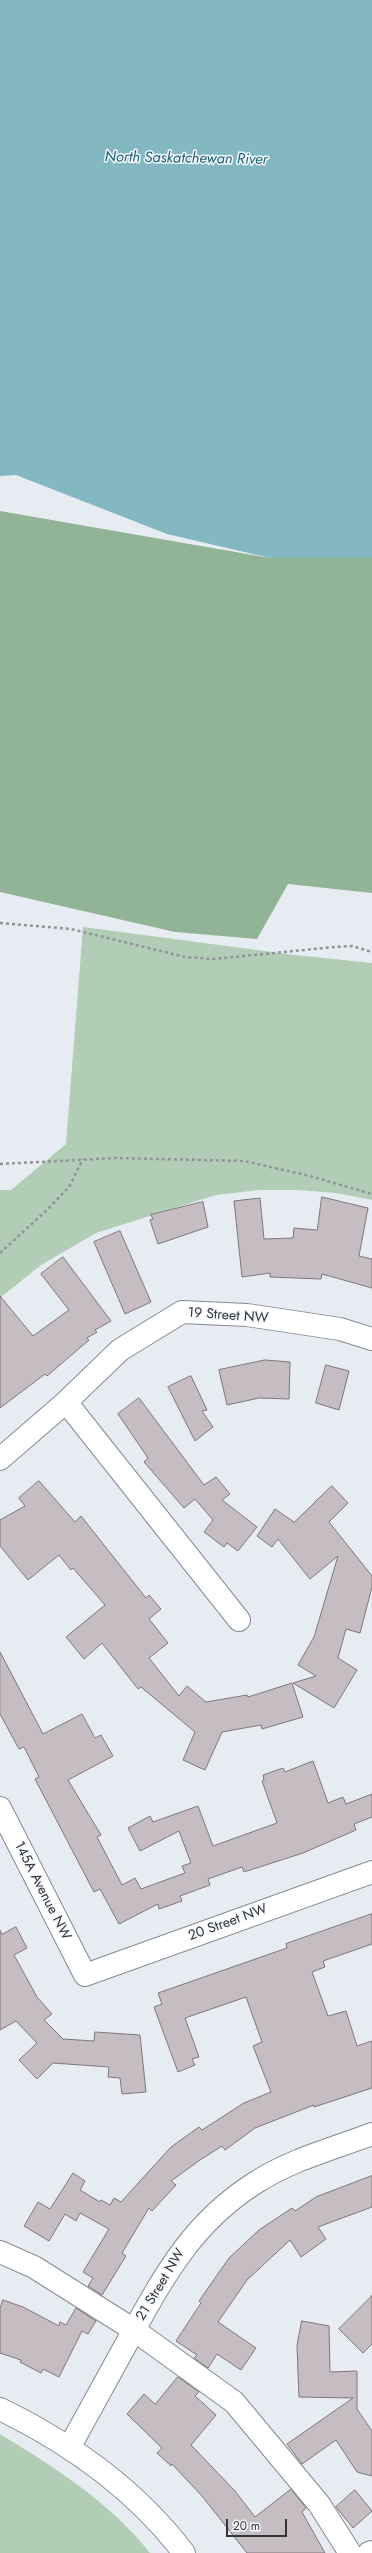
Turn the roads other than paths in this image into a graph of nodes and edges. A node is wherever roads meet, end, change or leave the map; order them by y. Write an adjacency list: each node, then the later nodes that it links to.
1 (372, 1339): 2 (street, 19 Street NW)
2 (66, 1402): 3 (street, 19 Street NW); 4 (street)
3 (0, 1459)
4 (239, 1620)
5 (0, 1808): 7 (street, 145A Avenue NW)
6 (372, 1872): 7 (street, 20 Street NW)
7 (85, 1975)
8 (372, 2134): 10 (street, 21 Street NW)
9 (0, 2252): 10 (street)
10 (134, 2330): 12 (street, 21 Street NW); 15 (street)
11 (0, 2409): 12 (street)
12 (69, 2448): 14 (street)
13 (372, 2552): 16 (street)
14 (184, 2553)
15 (350, 2553)
16 (369, 2553)

